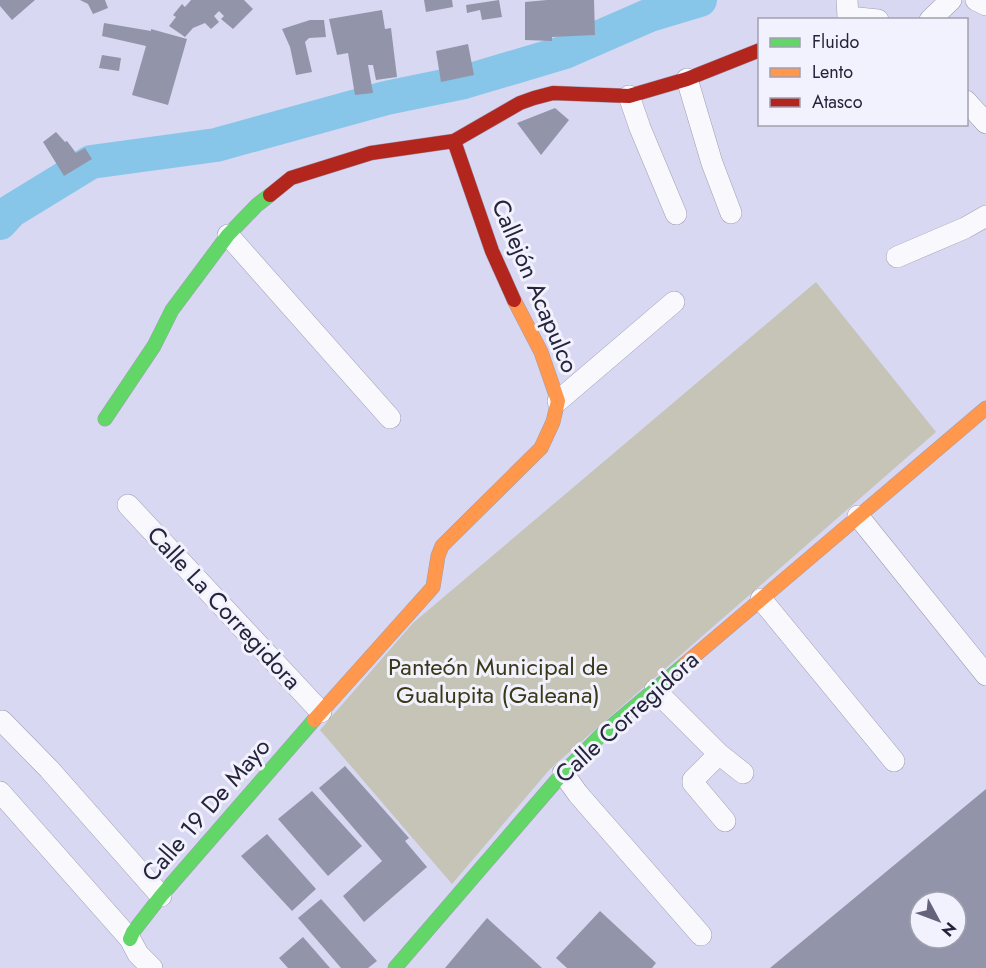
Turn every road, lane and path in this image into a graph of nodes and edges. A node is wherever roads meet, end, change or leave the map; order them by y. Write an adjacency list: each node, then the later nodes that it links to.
1 (951, 0): 6 (street)
2 (976, 0): 3 (street)
3 (986, 5)
4 (846, 12): 5 (street)
5 (870, 18)
6 (932, 18)
7 (758, 50): 8 (street)
8 (687, 79): 9 (street); 13 (street)
9 (629, 96): 12 (street); 14 (street)
10 (968, 103): 11 (street)
11 (986, 123)
12 (454, 141): 16 (street); 19 (street, Callejón Acapulco)
13 (731, 213)
14 (676, 214)
15 (986, 216): 17 (street)
16 (228, 235): 21 (street); 22 (street)
17 (897, 257)
18 (674, 302): 19 (street)
19 (558, 401): 23 (street, Callejón Acapulco)
20 (986, 408): 25 (street)
21 (390, 418)
22 (105, 419)
23 (541, 448): 29 (street, Calle 19 De Mayo)
24 (128, 505): 29 (street, Calle La Corregidora)
25 (858, 516): 26 (street, Calle Corregidora); 27 (street)
26 (761, 599): 28 (street, Calle Corregidora); 32 (street)
27 (986, 675)
28 (655, 690): 31 (street); 33 (street, Calle Corregidora)
29 (321, 712): 37 (street, Calle 19 De Mayo)
30 (2, 721): 37 (street)
31 (719, 754): 34 (street); 36 (street)
32 (894, 761)
33 (563, 773): 38 (street); 41 (street, Calle Corregidora)
34 (743, 773)
35 (0, 792): 39 (street)
36 (725, 822)
37 (161, 896): 39 (street, Calle 19 De Mayo)
38 (701, 935)
39 (130, 939): 40 (street)
40 (152, 968)
41 (395, 968)

